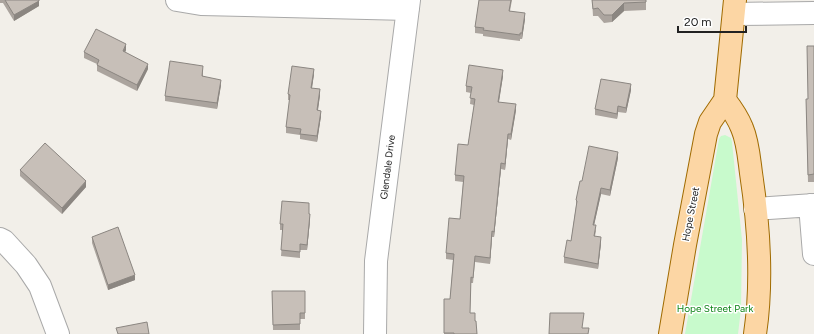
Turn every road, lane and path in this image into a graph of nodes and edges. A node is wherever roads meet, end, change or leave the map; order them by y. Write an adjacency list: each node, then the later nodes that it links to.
1 (177, 0): 2 (street)
2 (408, 5): 11 (street, Glendale Drive)
3 (734, 7): 4 (street); 5 (main road, Hope Street)
4 (814, 13)
5 (725, 100): 7 (main road); 12 (main road, Hope Street)
6 (812, 205): 7 (street); 9 (street)
7 (755, 209): 13 (main road)
8 (0, 239): 10 (street)
9 (814, 254)
10 (58, 334)
11 (375, 334)
12 (670, 334)
13 (755, 334)

